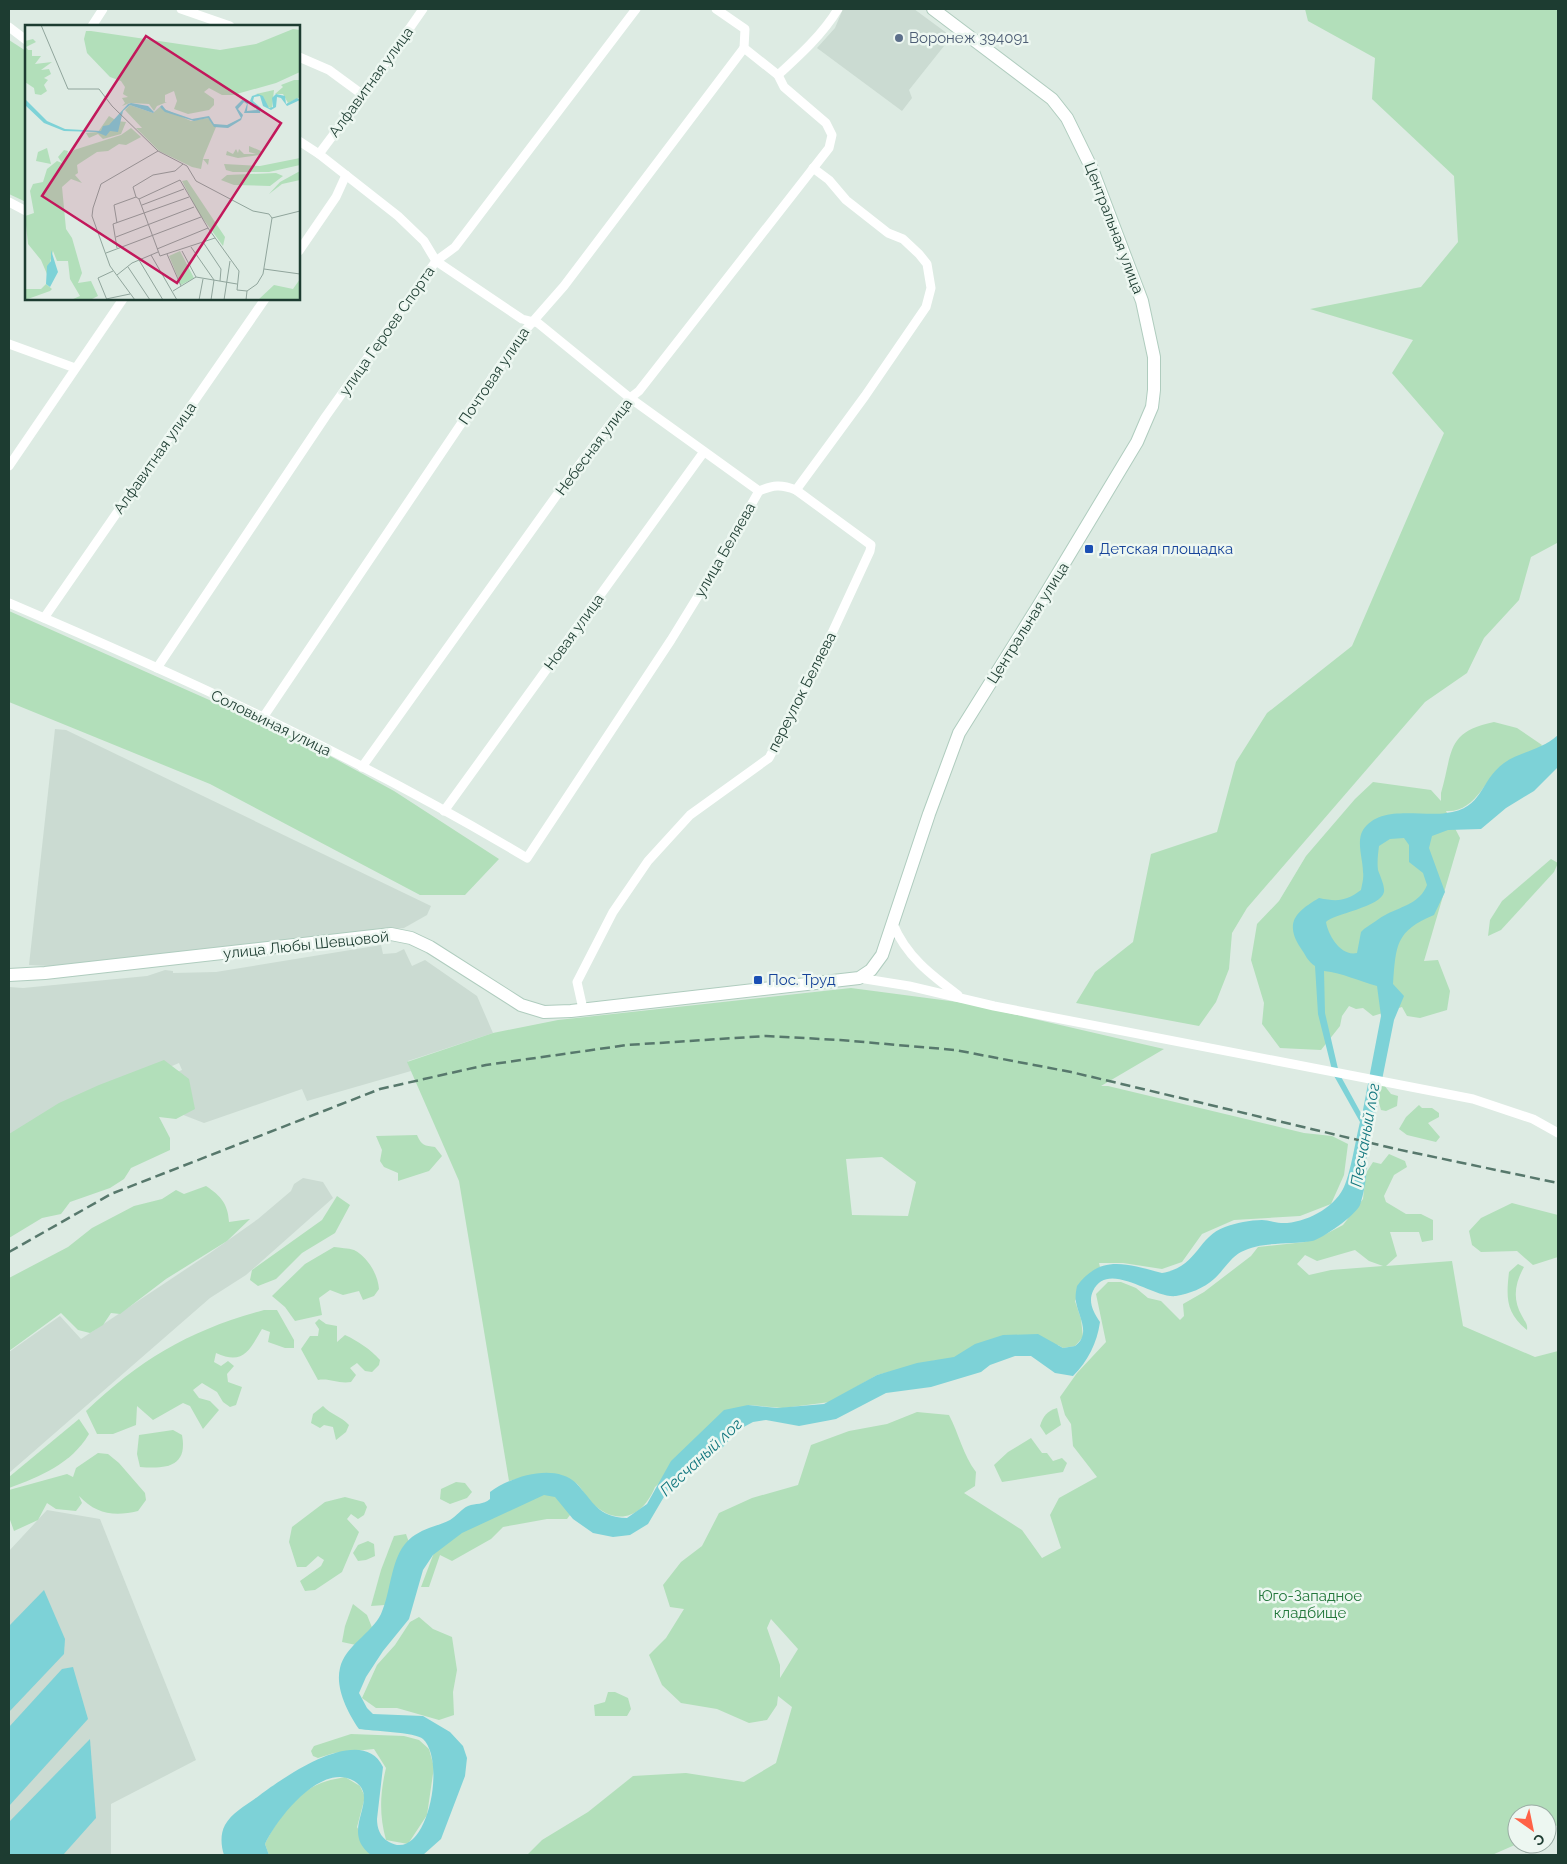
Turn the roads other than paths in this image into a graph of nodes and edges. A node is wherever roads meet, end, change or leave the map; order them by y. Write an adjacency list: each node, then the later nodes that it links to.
1 (103, 9): 8 (street)
2 (182, 9): 9 (street)
3 (423, 9): 15 (street, Алфавитная улица)
4 (636, 9): 23 (street, улица Героев Спорта)
5 (716, 9): 12 (street)
6 (838, 9): 14 (street)
7 (933, 9): 41 (street, Центральная улица)
8 (93, 25)
9 (227, 25)
10 (9, 26): 11 (street)
11 (25, 39)
12 (744, 48): 14 (street); 26 (street, Почтовая улица)
13 (300, 57): 15 (street)
14 (778, 74): 18 (street, Небесная улица)
15 (364, 95): 17 (street, Алфавитная улица)
16 (300, 142): 17 (street)
17 (319, 154): 19 (street)
18 (813, 168): 29 (street, Небесная улица); 32 (street)
19 (346, 175): 22 (street); 23 (street)
20 (9, 202): 21 (street)
21 (25, 210)
22 (300, 250)
23 (436, 261): 26 (street); 36 (street, улица Героев Спорта)
24 (122, 300): 28 (street)
25 (264, 300): 35 (street, Алфавитная улица)
26 (531, 322): 29 (street); 37 (street, Почтовая улица)
27 (9, 344): 28 (street)
28 (75, 368): 31 (street)
29 (630, 398): 30 (street); 38 (street, Небесная улица)
30 (703, 453): 33 (street); 39 (street, Новая улица)
31 (9, 466)
32 (796, 490): 33 (street, улица Беляева); 45 (street, переулок Беляева)
33 (758, 492): 40 (street, улица Беляева)
34 (9, 603): 35 (street, Соловьиная улица)
35 (44, 618): 36 (street, Соловьиная улица)
36 (157, 668): 37 (street, Соловьиная улица)
37 (262, 718): 38 (street, Соловьиная улица)
38 (362, 767): 39 (street, Соловьиная улица)
39 (444, 811): 40 (street, Соловьиная улица)
40 (527, 858)
41 (893, 924): 43 (street, Центральная улица); 44 (street)
42 (9, 976): 45 (street, улица Любы Шевцовой)
43 (859, 978): 44 (street); 45 (street, улица Любы Шевцовой)
44 (960, 996): 46 (street)
45 (583, 1009)
46 (1558, 1133)

